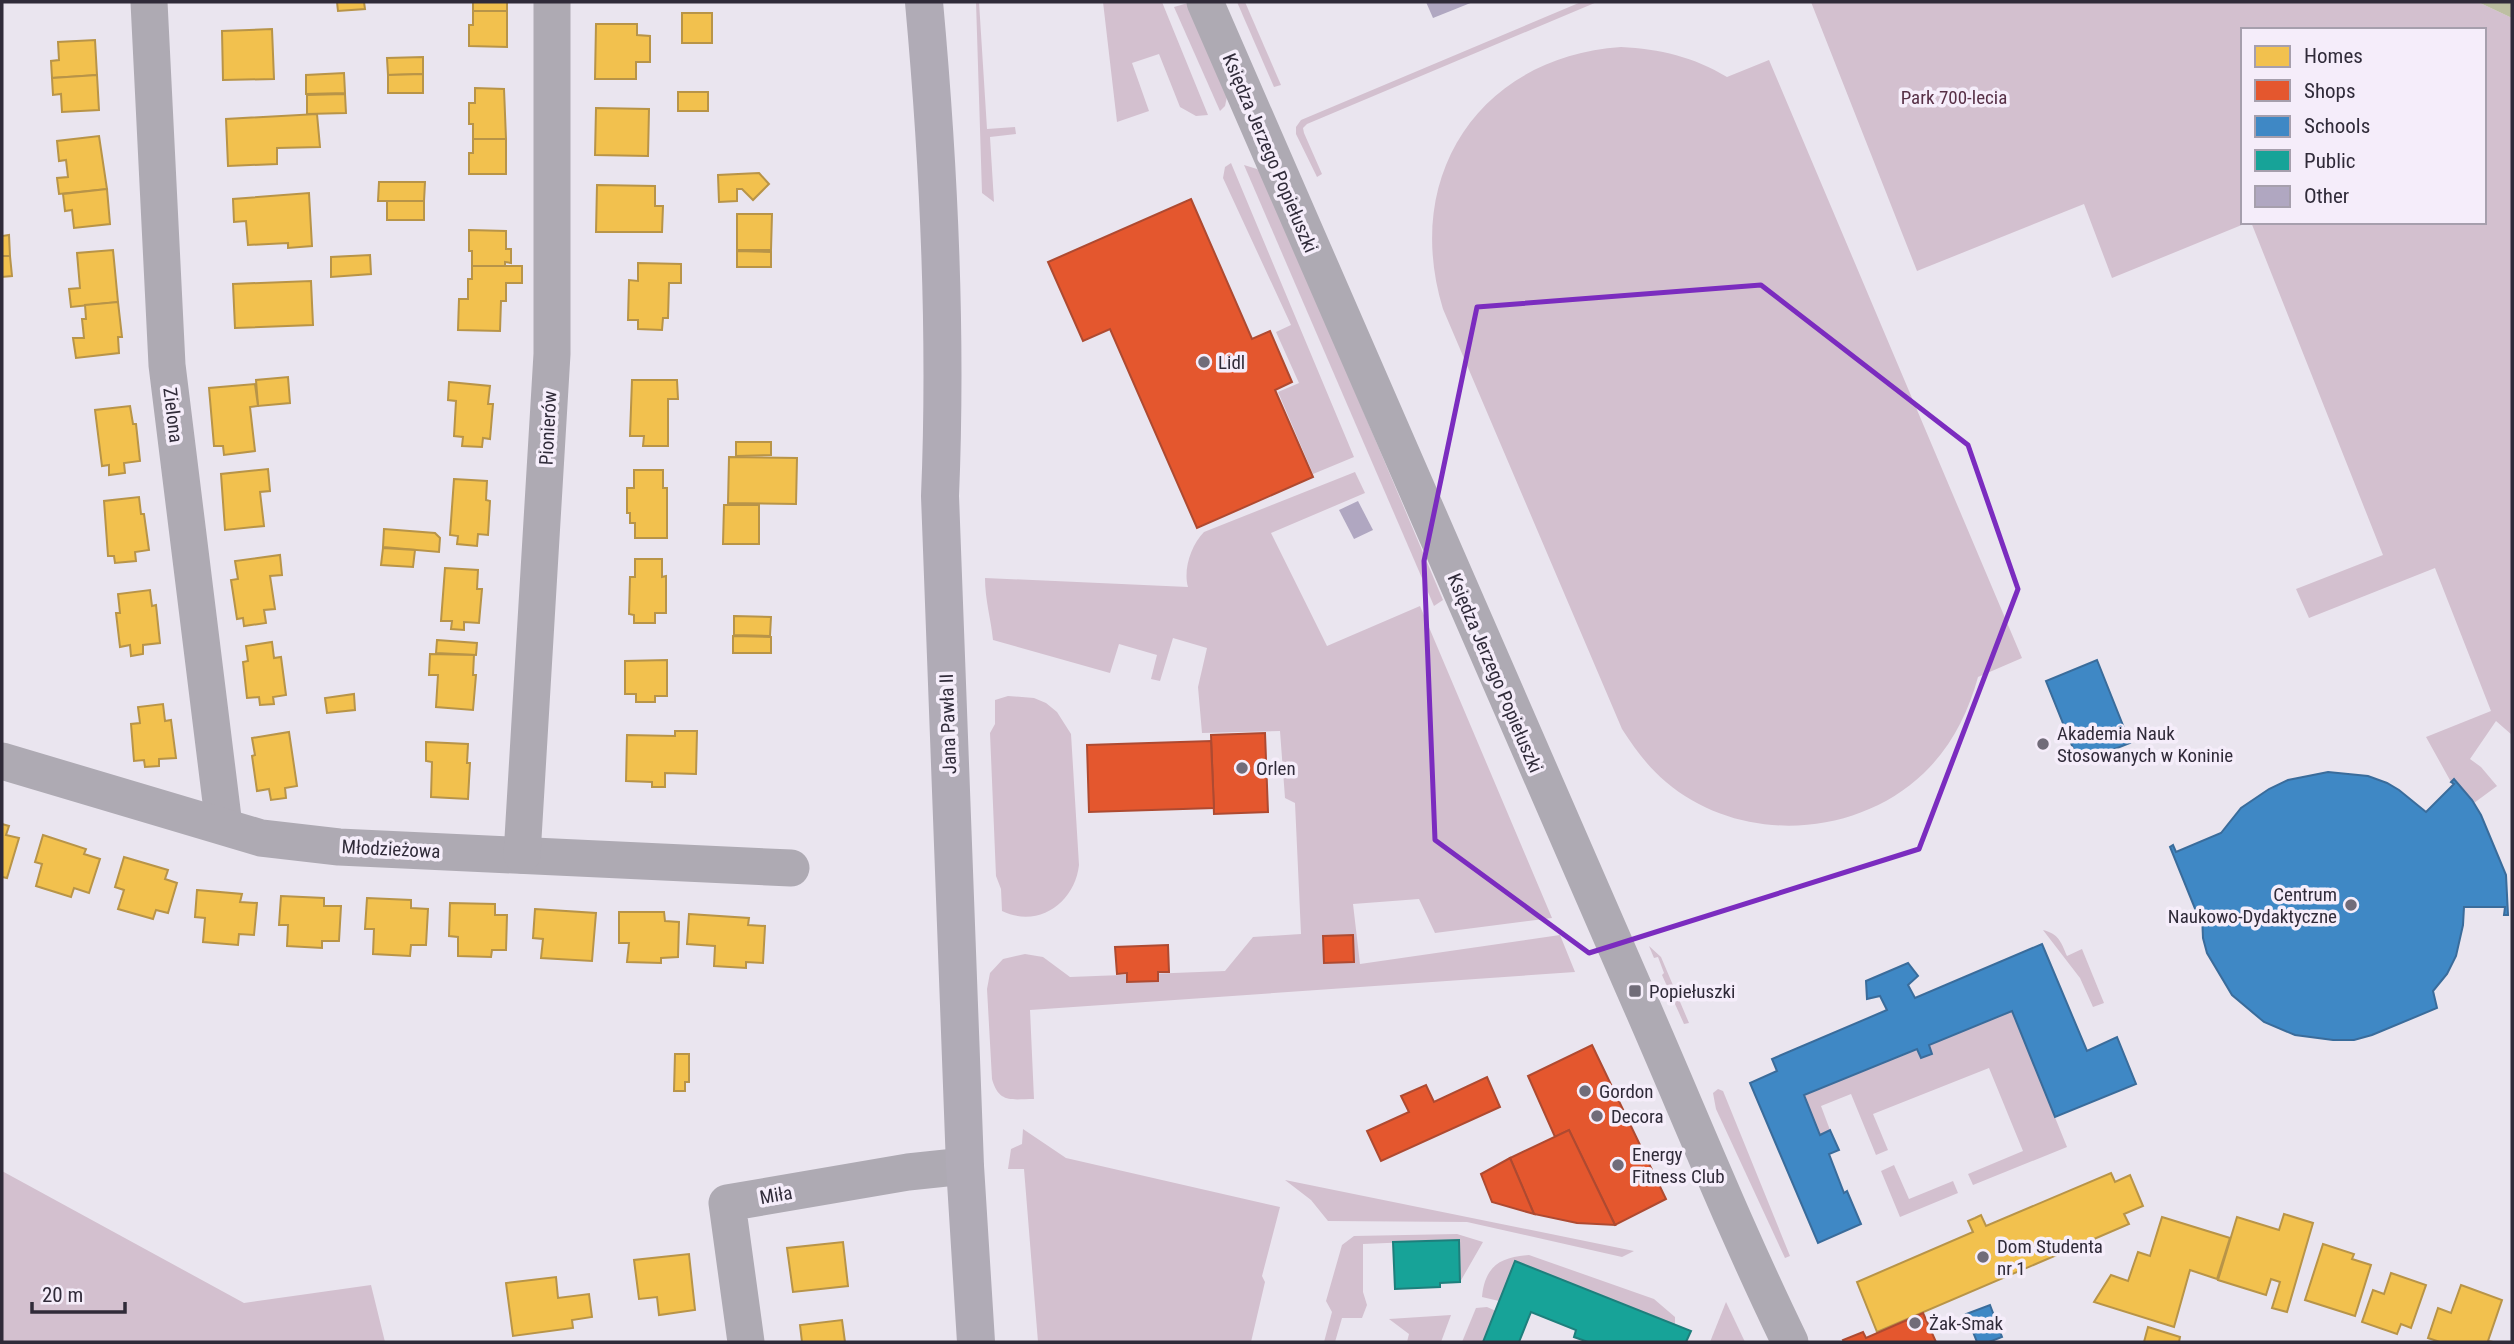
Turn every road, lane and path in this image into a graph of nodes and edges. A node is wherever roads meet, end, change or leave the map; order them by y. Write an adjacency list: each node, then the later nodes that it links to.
1 (149, 2): 8 (street, Zielona)
2 (552, 2): 9 (street, Pionierów)
3 (924, 2): 6 (main road, Jana Pawła II)
4 (942, 2): 6 (main road, Jana Pawła II)
5 (1205, 2): 14 (street, Księdza Jerzego Popiełuszki)
6 (933, 105): 11 (main road, Jana Pawła II)
7 (2, 761): 8 (street, Młodzieżowa)
8 (224, 826): 9 (street, Młodzieżowa)
9 (522, 855): 10 (street, Młodzieżowa)
10 (791, 868)
11 (965, 1166): 12 (street, Miła); 13 (main road, Jana Pawła II)
12 (746, 1342)
13 (976, 1342)
14 (1790, 1342)

